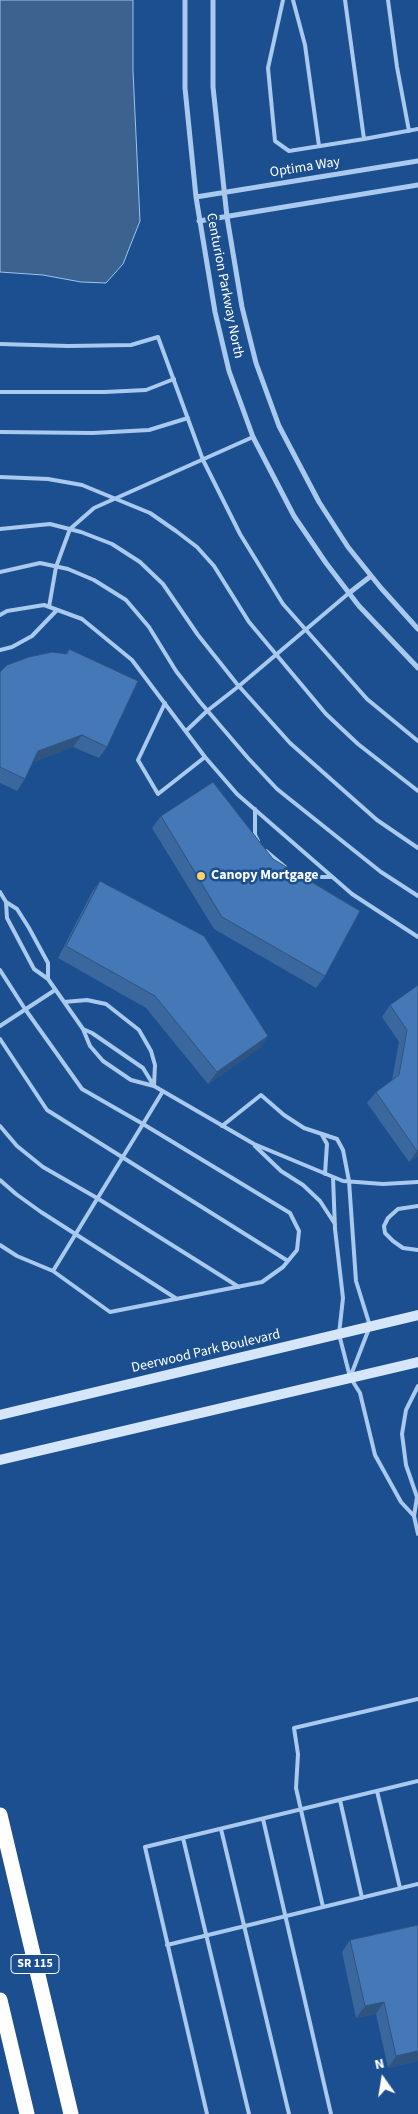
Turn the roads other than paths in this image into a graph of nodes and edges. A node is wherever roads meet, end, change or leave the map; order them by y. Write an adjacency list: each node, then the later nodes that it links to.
1 (185, 0): 14 (street, Centurion Parkway North)
2 (213, 0): 13 (street, Centurion Parkway North)
3 (283, 0): 10 (lane)
4 (293, 0): 10 (lane)
5 (345, 0): 9 (lane)
6 (388, 0): 8 (lane)
7 (418, 129): 8 (lane)
8 (410, 130): 9 (lane)
9 (364, 139): 10 (lane)
10 (319, 146)
11 (418, 161): 13 (street, Optima Way)
12 (418, 185): 15 (street)
13 (224, 192): 14 (street, Optima Way); 15 (street, Centurion Parkway North)
14 (196, 197): 16 (street, Centurion Parkway North)
15 (227, 217): 16 (street); 30 (street, Centurion Parkway North)
16 (199, 221): 22 (street, Centurion Parkway North)
17 (0, 344): 18 (lane)
18 (174, 379): 19 (lane); 20 (lane)
19 (0, 392)
20 (188, 418): 21 (lane); 23 (lane)
21 (0, 432)
22 (253, 437): 23 (lane); 31 (street, Centurion Parkway North)
23 (203, 460): 25 (lane); 36 (lane)
24 (0, 477): 25 (lane)
25 (113, 499): 27 (lane); 38 (lane)
26 (0, 529): 27 (lane)
27 (70, 529): 28 (lane); 40 (lane)
28 (56, 567): 29 (lane); 32 (lane); 42 (lane)
29 (0, 572)
30 (371, 576): 31 (street); 35 (street, Centurion Parkway North)
31 (349, 593): 36 (lane); 39 (street, Centurion Parkway North)
32 (49, 607): 33 (lane); 34 (lane)
33 (57, 610): 37 (lane); 41 (lane)
34 (0, 615)
35 (418, 629)
36 (306, 630): 38 (lane); 44 (lane)
37 (0, 650)
38 (277, 654): 40 (lane); 46 (lane)
39 (418, 668)
40 (239, 686): 42 (lane); 48 (lane)
41 (165, 703): 43 (lane); 45 (lane)
42 (207, 711): 43 (lane); 53 (lane)
43 (186, 731): 45 (lane)
44 (418, 740)
45 (205, 757): 47 (lane)
46 (418, 791)
47 (255, 810): 49 (lane); 50 (lane)
48 (418, 848)
49 (291, 871)
50 (332, 877): 51 (lane); 55 (lane)
51 (298, 878)
52 (0, 892): 54 (lane)
53 (418, 896)
54 (6, 902): 57 (lane); 57 (lane)
55 (418, 937)
56 (0, 970): 60 (lane)
57 (48, 980): 58 (lane)
58 (56, 990): 59 (lane); 60 (lane)
59 (64, 1002): 62 (lane); 64 (lane)
60 (25, 1009): 61 (lane); 66 (lane)
61 (0, 1026)
62 (83, 1029): 64 (lane); 64 (lane)
63 (0, 1039): 71 (lane)
64 (154, 1086): 65 (lane)
65 (163, 1092): 66 (lane); 68 (lane)
66 (143, 1124): 71 (lane); 83 (lane)
67 (0, 1126): 77 (lane)
68 (222, 1126): 69 (lane); 70 (lane)
69 (322, 1135): 72 (lane); 75 (lane)
70 (254, 1144): 72 (lane); 79 (lane)
71 (122, 1158): 77 (lane); 83 (lane)
72 (325, 1174): 73 (lane)
73 (333, 1177): 75 (lane); 79 (lane)
74 (0, 1180): 80 (lane)
75 (349, 1181): 76 (lane); 88 (lane)
76 (418, 1182)
77 (98, 1198): 80 (lane); 85 (lane)
78 (418, 1206): 82 (lane)
79 (335, 1224): 89 (lane)
80 (76, 1234): 84 (lane); 86 (lane)
81 (0, 1245): 84 (lane)
82 (418, 1250)
83 (288, 1261): 85 (lane)
84 (53, 1271): 86 (lane)
85 (239, 1287): 86 (lane)
86 (177, 1299)
87 (418, 1315): 88 (main road, Deerwood Park Boulevard)
88 (370, 1326): 89 (main road, Deerwood Park Boulevard); 91 (lane)
89 (340, 1334): 91 (lane); 93 (main road, Deerwood Park Boulevard)
90 (418, 1362): 91 (main road)
91 (350, 1377): 94 (main road); 95 (lane)
92 (418, 1386): 95 (lane)
93 (0, 1415)
94 (0, 1460)
95 (416, 1516): 96 (lane)
96 (418, 1534)
97 (418, 1699): 101 (lane)
98 (418, 1782): 99 (lane)
99 (377, 1791): 100 (lane); 107 (lane)
100 (340, 1800): 101 (lane); 108 (lane)
101 (301, 1810): 103 (lane); 109 (lane)
102 (0, 1815): 116 (highway, SR 115)
103 (262, 1819): 104 (lane); 110 (lane)
104 (221, 1829): 105 (lane); 111 (lane)
105 (183, 1838): 112 (lane); 113 (lane)
106 (418, 1884): 107 (lane)
107 (400, 1888): 108 (lane)
108 (362, 1898): 109 (lane)
109 (323, 1907): 110 (lane)
110 (286, 1916): 111 (lane); 120 (lane)
111 (245, 1926): 112 (lane); 119 (lane)
112 (207, 1935): 113 (lane); 118 (lane)
113 (167, 1945): 117 (lane)
114 (0, 2000): 115 (highway)
115 (27, 2114)
116 (71, 2114)
117 (207, 2114)
118 (249, 2114)
119 (289, 2114)
120 (331, 2114)

